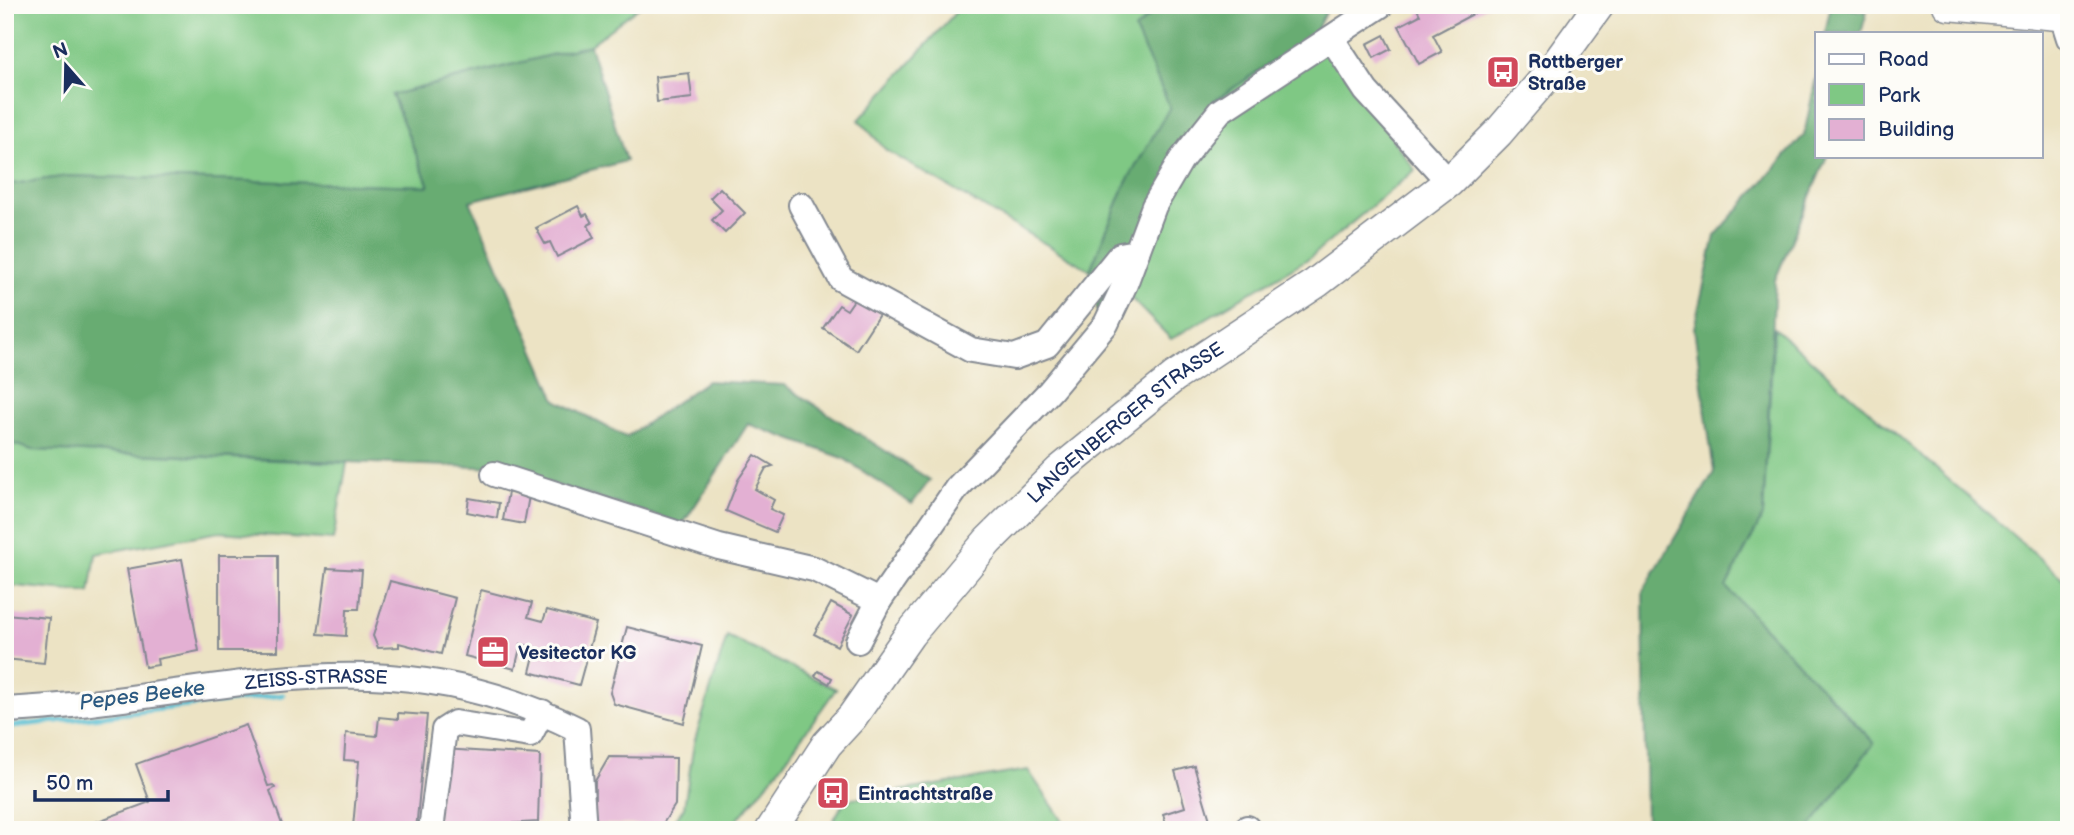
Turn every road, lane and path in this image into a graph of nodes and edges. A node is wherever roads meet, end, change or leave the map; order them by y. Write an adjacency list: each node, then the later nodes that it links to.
1 (1381, 5): 5 (street)
2 (1599, 5): 6 (main road, LANGENBERGER STRASSE)
3 (1948, 5): 4 (main road)
4 (2066, 23)
5 (1332, 39): 6 (street); 8 (street)
6 (1449, 182): 14 (main road, LANGENBERGER STRASSE)
7 (801, 205): 8 (street)
8 (1137, 252): 10 (street)
9 (494, 474): 10 (street)
10 (879, 601): 11 (street)
11 (858, 641)
12 (5, 710): 13 (street, ZEISS-STRASSE)
13 (542, 712): 15 (street); 16 (street, ZEISS-STRASSE)
14 (852, 717): 17 (main road, LANGENBERGER STRASSE); 18 (main road, LANGENBERGER STRASSE)
15 (430, 830)
16 (584, 830)
17 (771, 830)
18 (793, 830)

